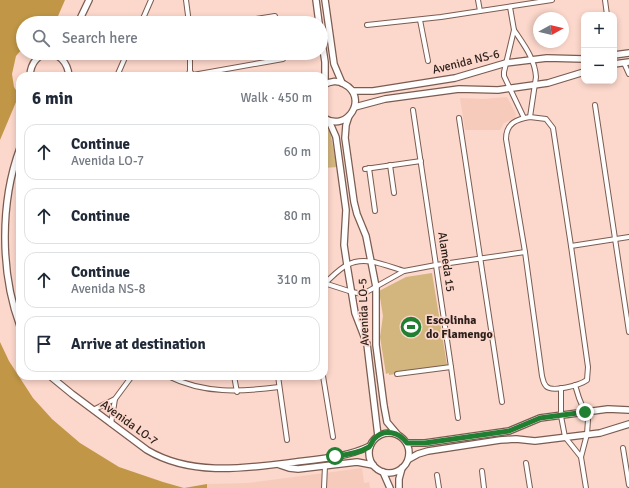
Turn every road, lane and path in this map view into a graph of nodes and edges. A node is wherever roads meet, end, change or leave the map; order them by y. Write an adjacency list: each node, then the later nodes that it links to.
1 (89, 0): 12 (street)
2 (151, 0): 13 (street)
3 (186, 0): 14 (street)
4 (316, 0): 15 (street)
5 (325, 0): 16 (street)
6 (478, 0): 10 (street)
7 (552, 0): 9 (street)
8 (605, 0): 11 (street)
9 (510, 7): 10 (street); 20 (street)
10 (480, 11): 17 (street)
11 (607, 12)
12 (81, 16)
13 (144, 16)
14 (187, 16)
15 (318, 16)
16 (327, 16)
17 (420, 20): 19 (street); 31 (street)
18 (328, 21): 44 (street)
19 (367, 25)
20 (514, 30): 30 (street); 33 (street)
21 (629, 53): 22 (street)
22 (617, 55)
23 (581, 59): 30 (street, Avenida NS-6)
24 (36, 60): 35 (street)
25 (64, 60): 36 (street)
26 (124, 60): 37 (street)
27 (190, 60): 38 (street)
28 (278, 60): 39 (street)
29 (325, 60): 40 (street)
30 (533, 60): 33 (street, Avenida NS-6); 45 (street)
31 (428, 61)
32 (627, 62): 34 (street); 42 (street)
33 (506, 63): 46 (street); 47 (street, Avenida NS-6)
34 (617, 64)
35 (30, 72)
36 (68, 72)
37 (119, 72)
38 (190, 72)
39 (213, 72)
40 (325, 72)
41 (581, 73): 45 (street, Avenida NS-6)
42 (629, 74)
43 (328, 83): 44 (street)
44 (342, 83): 47 (street)
45 (536, 84): 46 (street, Avenida NS-6); 52 (street)
46 (510, 88): 49 (street, Avenida NS-6); 54 (street)
47 (353, 92): 49 (street)
48 (595, 105): 63 (street)
49 (354, 107): 51 (street, Avenida LO-5)
50 (413, 110): 58 (street, Alameda 15)
51 (349, 116): 55 (street); 67 (street, Avenida LO-5)
52 (530, 117): 54 (street); 64 (street)
53 (459, 118): 66 (street)
54 (524, 118): 65 (street)
55 (328, 119)
56 (328, 121): 69 (street, Avenida LO-5)
57 (16, 158): 75 (street)
58 (421, 161): 59 (street); 68 (street, Alameda 15)
59 (390, 165): 60 (street); 61 (street)
60 (394, 193)
61 (375, 211)
62 (629, 237): 63 (street)
63 (615, 239): 64 (street); 76 (street)
64 (571, 246): 85 (street)
65 (525, 252): 66 (street); 87 (street)
66 (481, 258): 68 (street); 90 (street)
67 (372, 261): 69 (street); 70 (street); 73 (street, Avenida LO-5)
68 (436, 264): 70 (street); 77 (street, Alameda 15)
69 (347, 265): 71 (street); 74 (street, Avenida LO-5)
70 (404, 271): 73 (street)
71 (328, 281)
72 (328, 284): 74 (street)
73 (376, 286): 74 (street); 98 (street, Avenida LO-5)
74 (352, 292): 100 (street, Avenida LO-5)
75 (16, 313)
76 (629, 332)
77 (452, 367): 78 (street); 95 (street, Alameda 15)
78 (397, 374)
79 (54, 380): 91 (street, Avenida LO-7)
80 (129, 380): 89 (street)
81 (178, 380): 88 (street)
82 (235, 380): 88 (street)
83 (278, 380): 86 (street)
84 (324, 380): 101 (street)
85 (575, 385): 87 (street); 93 (street)
86 (279, 388): 88 (street); 103 (street)
87 (561, 388): 94 (street)
88 (237, 392)
89 (115, 399): 91 (street); 96 (street)
90 (502, 402)
91 (93, 410): 96 (street, Avenida LO-7)
92 (629, 410): 93 (street)
93 (585, 412): 94 (street); 99 (street)
94 (561, 416): 102 (street); 104 (street)
95 (458, 418)
96 (111, 424): 110 (street, Avenida LO-7)
97 (629, 424): 99 (street)
98 (398, 434): 100 (street); 104 (street)
99 (587, 434): 102 (street); 107 (street)
100 (378, 436): 105 (street)
101 (333, 437)
102 (565, 437): 107 (street); 108 (street)
103 (287, 440)
104 (407, 443): 108 (street)
105 (370, 446): 110 (street, Avenida LO-7); 111 (street)
106 (623, 448): 117 (street)
107 (581, 457): 124 (street)
108 (408, 459): 113 (street)
109 (526, 462): 123 (street)
110 (277, 464): 112 (street, Avenida LO-7)
111 (373, 465): 112 (street, Avenida LO-7); 114 (street)
112 (325, 466): 118 (street)
113 (402, 468): 114 (street); 120 (street)
114 (383, 472): 119 (street)
115 (482, 472): 122 (street)
116 (437, 475): 121 (street)
117 (629, 485)
118 (324, 488)
119 (390, 488)
120 (399, 488)
121 (439, 488)
122 (484, 488)
123 (530, 488)
124 (586, 488)

